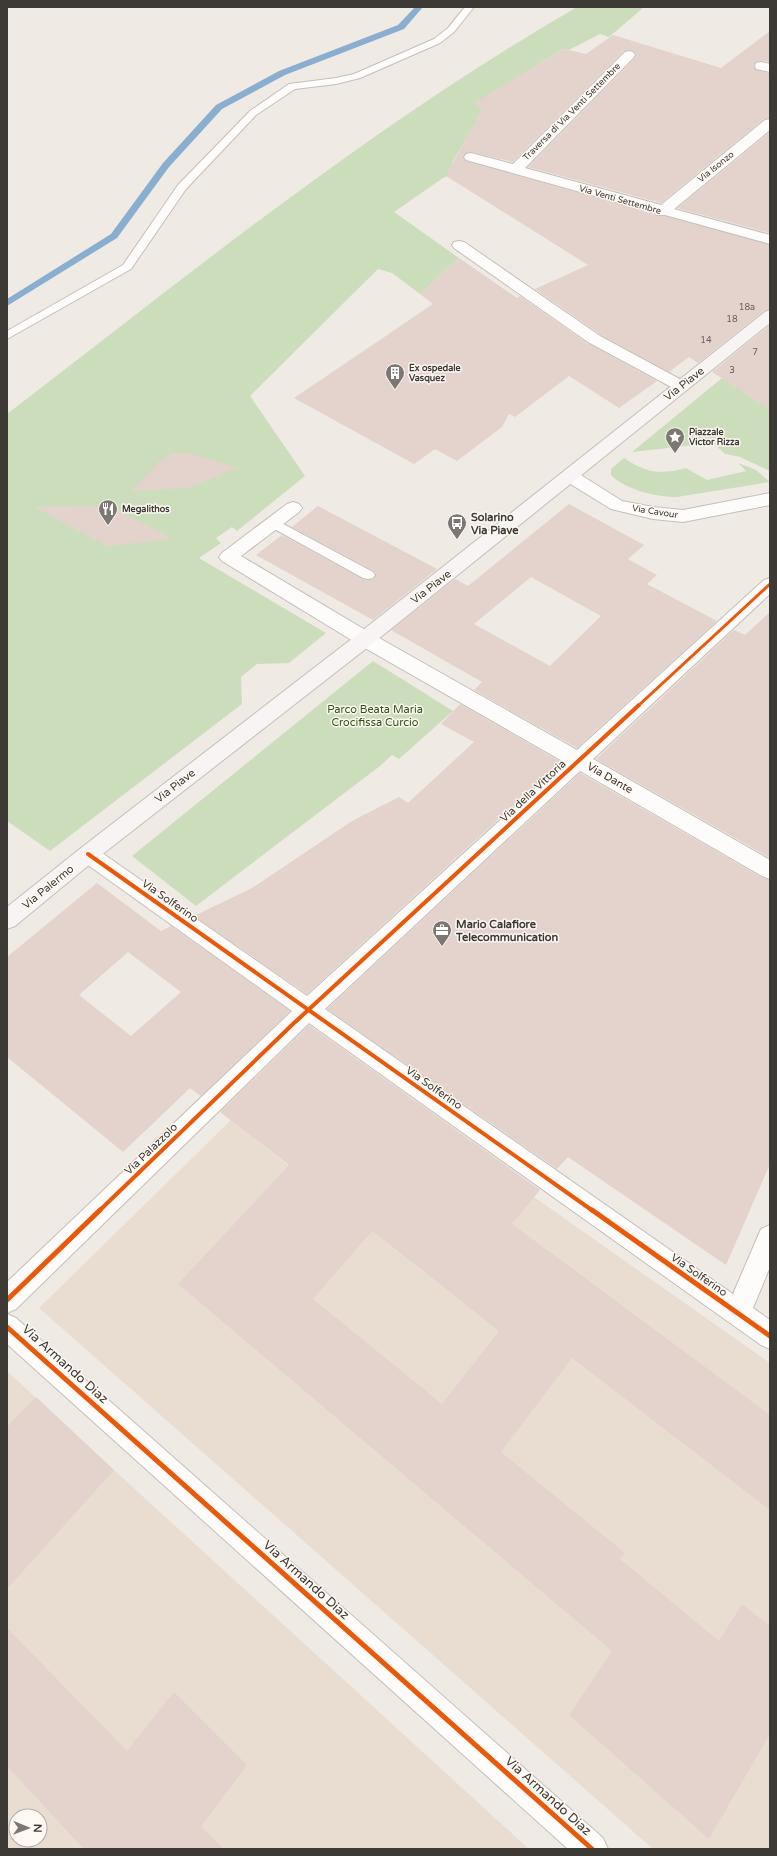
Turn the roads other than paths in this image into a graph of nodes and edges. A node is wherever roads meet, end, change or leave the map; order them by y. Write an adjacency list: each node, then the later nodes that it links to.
1 (470, 7): 10 (lane)
2 (629, 55): 5 (street, Traversa di Via Venti Settembre)
3 (770, 123): 6 (street, Via Isonzo)
4 (471, 157): 5 (street, Via Venti Settembre)
5 (516, 170): 6 (street, Via Venti Settembre)
6 (662, 212): 7 (street, Via Venti Settembre)
7 (770, 240)
8 (459, 245): 11 (street)
9 (770, 315): 11 (main road, Via Piave)
10 (7, 336)
11 (681, 386): 12 (main road, Via Piave)
12 (570, 476): 13 (street, Via Cavour); 18 (main road, Via Piave)
13 (770, 500)
14 (293, 508): 15 (street)
15 (274, 523): 16 (lane); 18 (street, Via Dante)
16 (368, 575)
17 (770, 584): 19 (street, Via della Vittoria)
18 (365, 639): 19 (street, Via Dante); 20 (main road, Via Piave)
19 (579, 760): 21 (street, Via Dante); 23 (street, Via della Vittoria)
20 (88, 854): 22 (main road, Via Palermo); 23 (street, Via Solferino)
21 (770, 870)
22 (7, 920)
23 (308, 1010): 25 (street, Via Palazzolo); 26 (street, Via Solferino)
24 (770, 1237): 26 (street)
25 (7, 1300)
26 (738, 1313): 28 (street, Via Solferino)
27 (7, 1326): 29 (street, Via Armando Diaz)
28 (770, 1336)
29 (592, 1849)

